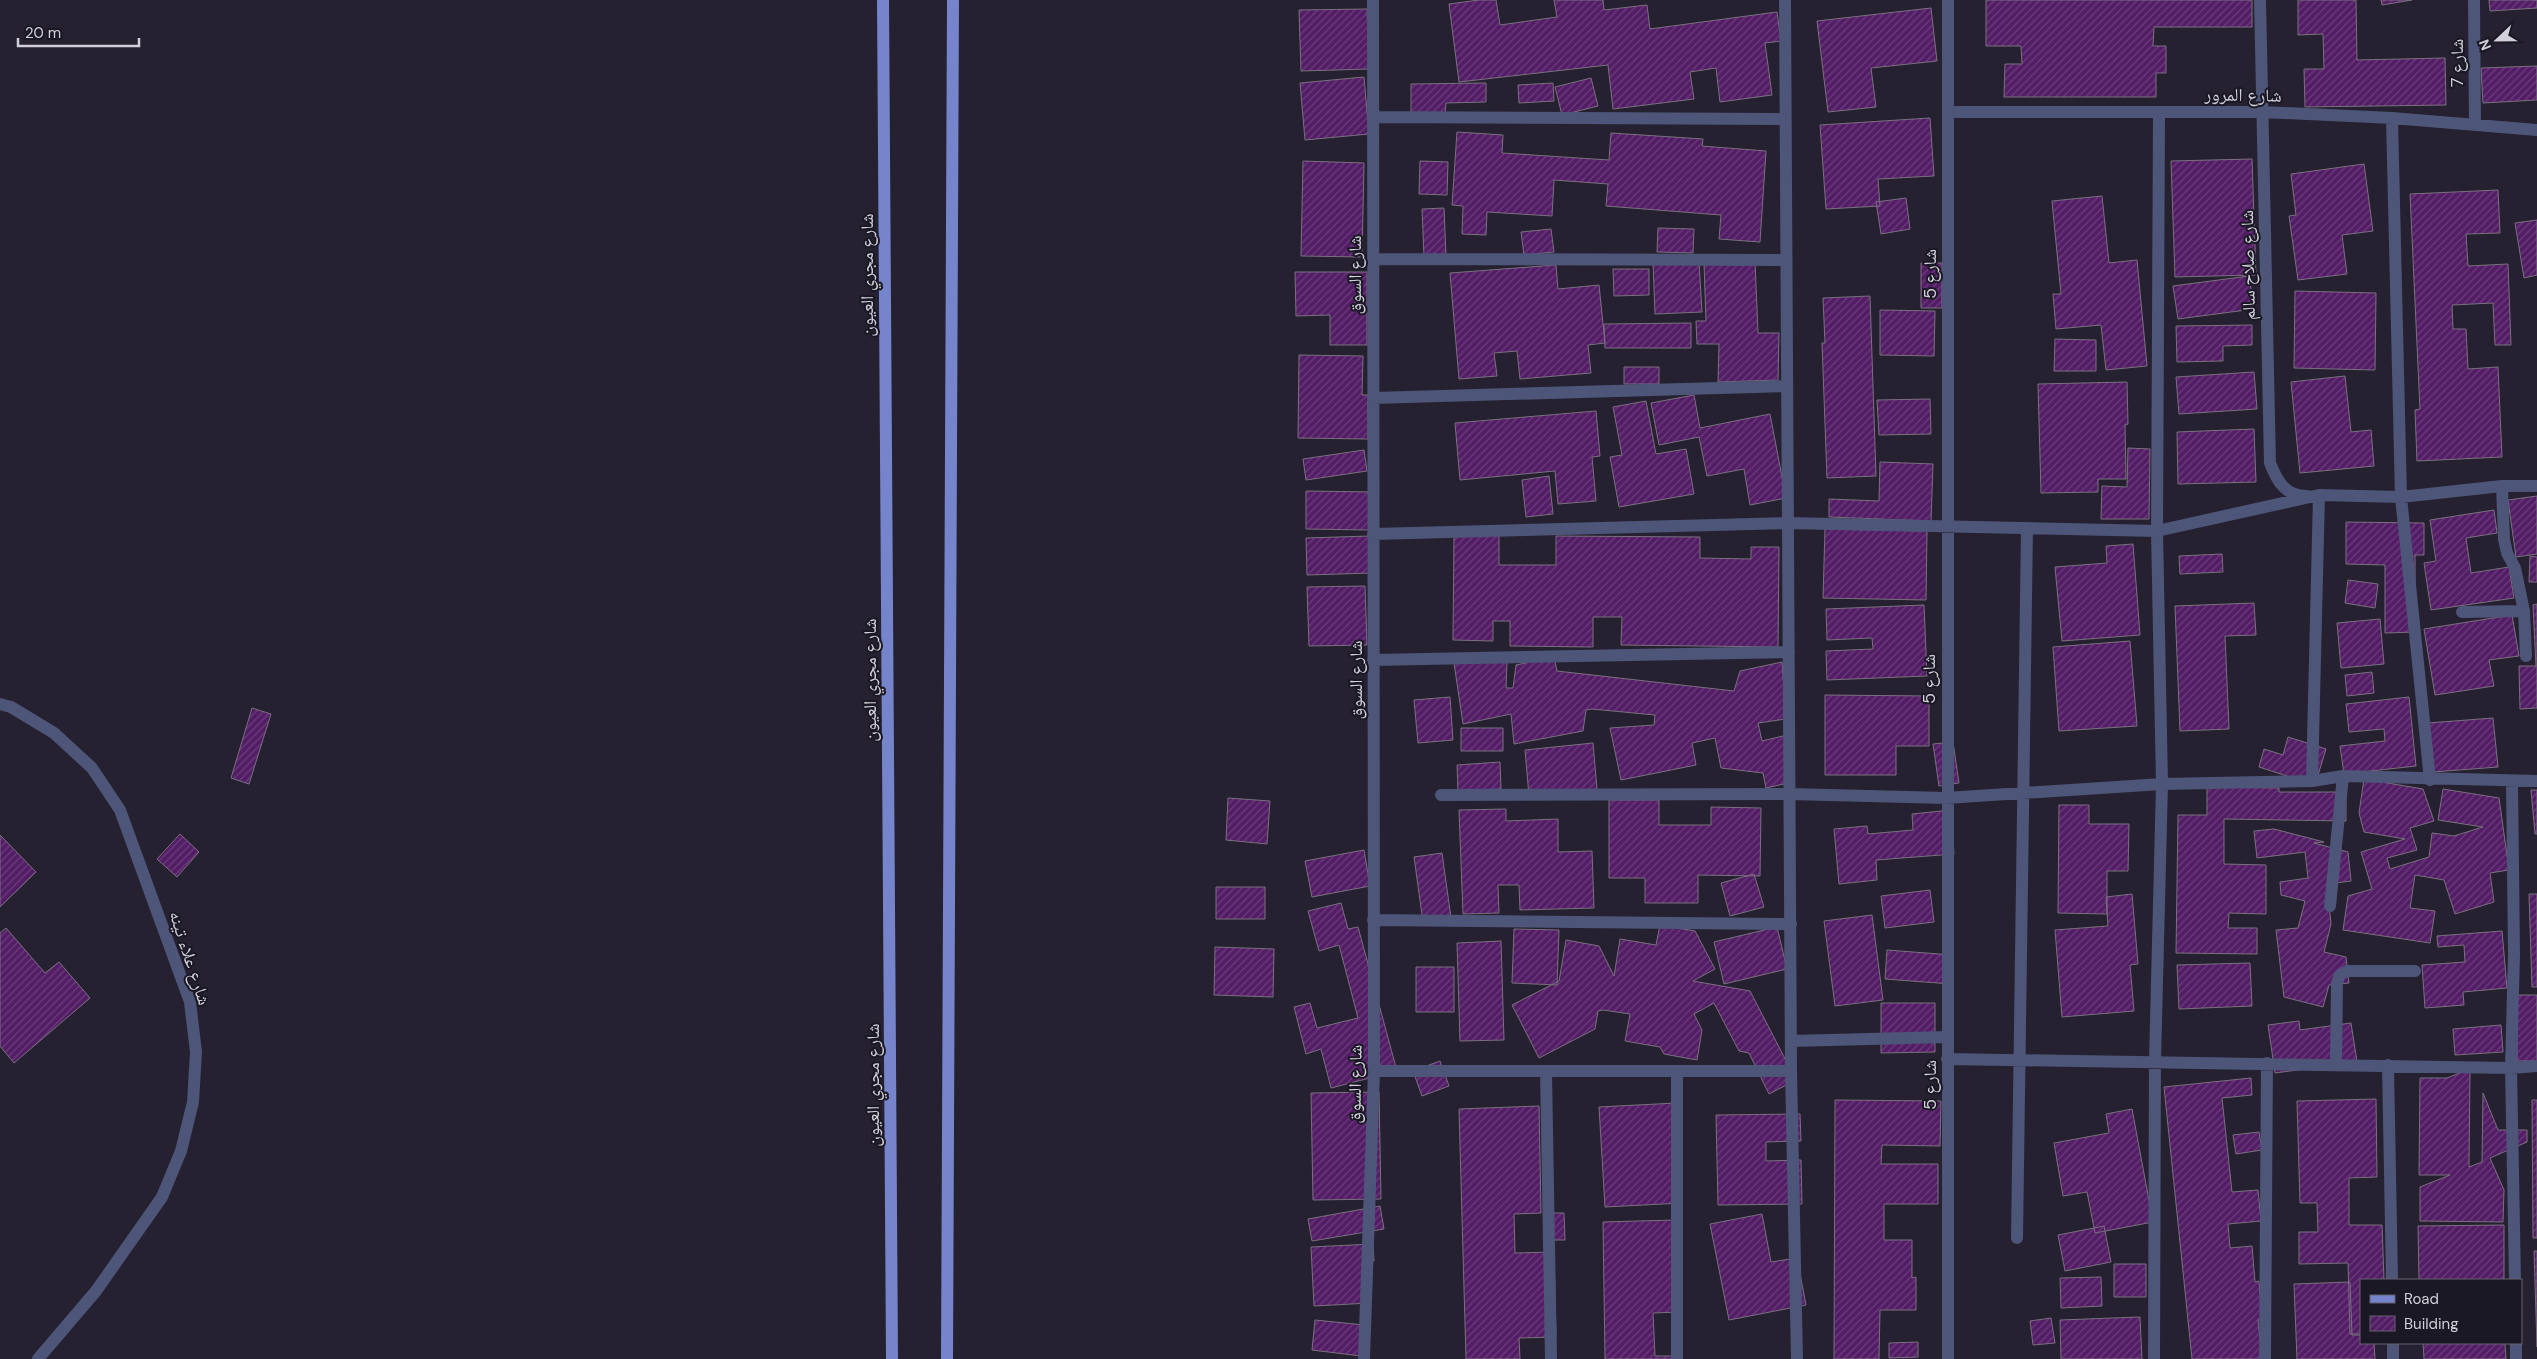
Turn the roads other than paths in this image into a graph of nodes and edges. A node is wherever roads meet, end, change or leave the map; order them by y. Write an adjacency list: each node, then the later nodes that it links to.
1 (883, 0): 69 (main road, شارع مجري العيون)
2 (953, 0): 70 (main road)
3 (1373, 0): 11 (street, شارع السوق)
4 (1785, 0): 13 (street)
5 (1948, 0): 8 (street, شارع 5)
6 (2260, 0): 10 (street, شارع صلاح سالم)
7 (2474, 0): 14 (street, شارع 7)
8 (1948, 112): 9 (street, شارع المرور); 25 (street, شارع 5)
9 (2159, 112): 10 (street, شارع المرور); 27 (street)
10 (2262, 112): 12 (street, شارع المرور); 22 (street, شارع صلاح سالم)
11 (1372, 117): 13 (street); 16 (street, شارع السوق)
12 (2392, 118): 14 (street, شارع المرور); 23 (street)
13 (1785, 119): 17 (street)
14 (2475, 125): 15 (street, شارع المرور)
15 (2537, 130)
16 (1373, 259): 17 (street); 19 (street, شارع السوق)
17 (1786, 260): 18 (street)
18 (1787, 386): 19 (street); 24 (street)
19 (1373, 398): 28 (street, شارع السوق)
20 (2502, 486): 21 (street); 23 (street); 29 (street)
21 (2537, 486)
22 (2319, 495): 23 (street); 27 (street); 37 (street)
23 (2401, 497): 36 (street)
24 (1788, 523): 25 (street); 28 (street); 31 (street)
25 (1947, 526): 26 (street); 44 (street, شارع 5)
26 (2027, 528): 27 (street); 41 (street)
27 (2157, 531): 40 (street)
28 (1373, 534): 33 (street, شارع السوق)
29 (2524, 611): 30 (street); 32 (street)
30 (2462, 612)
31 (1789, 652): 33 (street); 42 (street)
32 (2526, 656)
33 (1373, 660): 46 (street, شارع السوق)
34 (0, 704): 68 (street, شارع علاء تينه)
35 (2343, 776): 36 (street); 37 (street); 45 (street)
36 (2430, 780): 38 (street)
37 (2312, 781): 40 (street)
38 (2512, 781): 39 (street); 58 (street)
39 (2537, 781)
40 (2162, 784): 41 (street); 53 (street)
41 (2023, 793): 44 (street); 52 (street)
42 (1790, 794): 43 (street); 44 (street); 47 (street)
43 (1441, 795)
44 (1946, 798): 49 (street, شارع 5)
45 (2330, 906)
46 (1373, 920): 47 (street); 59 (street, شارع السوق)
47 (1791, 924): 50 (street)
48 (2415, 971): 55 (street)
49 (1947, 1037): 50 (street); 51 (street, شارع 5)
50 (1792, 1041): 62 (street)
51 (1947, 1059): 52 (street); 75 (street, شارع 5)
52 (2020, 1060): 53 (street); 63 (street)
53 (2155, 1061): 54 (street); 76 (street)
54 (2267, 1063): 55 (street); 77 (street)
55 (2336, 1064): 56 (street)
56 (2388, 1065): 58 (street); 64 (street)
57 (2537, 1066): 58 (street)
58 (2511, 1068): 65 (street)
59 (1374, 1071): 60 (street); 71 (street, شارع السوق)
60 (1546, 1071): 61 (street); 72 (street)
61 (1677, 1071): 62 (street); 73 (street)
62 (1791, 1071): 74 (street)
63 (2017, 1238)
64 (2392, 1279)
65 (2515, 1279)
66 (2393, 1344): 78 (street)
67 (2516, 1344): 79 (street)
68 (38, 1359)
69 (892, 1359)
70 (947, 1359)
71 (1364, 1359)
72 (1551, 1359)
73 (1677, 1359)
74 (1797, 1359)
75 (1948, 1359)
76 (2154, 1359)
77 (2265, 1359)
78 (2394, 1359)
79 (2516, 1359)

